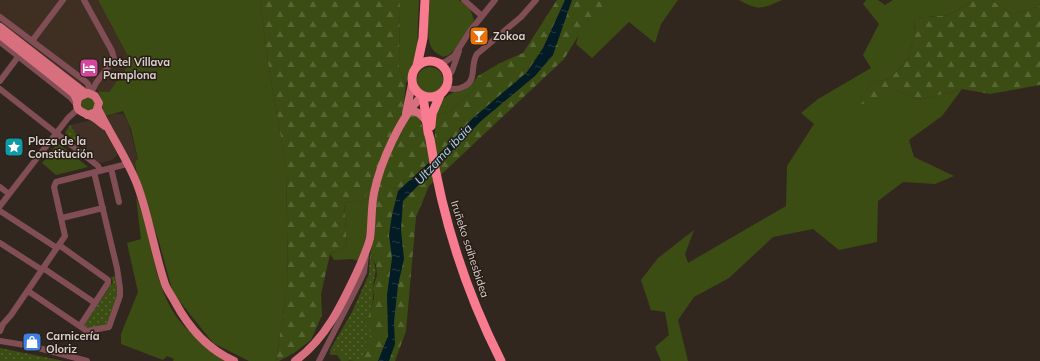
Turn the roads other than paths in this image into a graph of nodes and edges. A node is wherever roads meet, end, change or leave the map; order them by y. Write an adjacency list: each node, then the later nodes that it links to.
1 (63, 0): 13 (street)
2 (84, 0): 22 (street)
3 (424, 0): 11 (highway)
4 (464, 0): 7 (street)
5 (496, 0): 7 (street)
6 (536, 0): 20 (street)
7 (482, 16): 14 (street)
8 (0, 17): 13 (street)
9 (0, 27): 22 (main road)
10 (0, 35): 24 (main road)
11 (423, 38): 16 (highway); 17 (highway)
12 (0, 42): 15 (street)
13 (32, 42): 22 (street)
14 (460, 48): 16 (street); 20 (street)
15 (18, 57): 18 (street); 24 (street)
16 (434, 62): 17 (highway); 20 (highway)
17 (417, 66): 19 (highway)
18 (0, 81)
19 (412, 84): 23 (highway); 29 (main road)
20 (444, 86): 23 (highway); 33 (highway, Iruñeko saihesbidea)
21 (0, 89): 32 (street)
22 (88, 93): 24 (main road); 25 (main road)
23 (423, 96): 26 (main road); 30 (highway, Iruñeko saihesbidea)
24 (78, 105): 27 (main road); 28 (street)
25 (98, 109): 27 (main road); 31 (main road)
26 (410, 111): 29 (main road); 30 (main road)
27 (86, 115): 28 (street); 31 (main road)
28 (68, 118): 32 (street)
29 (404, 120): 46 (main road)
30 (426, 121): 33 (highway, Iruñeko saihesbidea)
31 (107, 128): 34 (main road)
32 (56, 133): 36 (street); 38 (street)
33 (431, 143): 58 (highway, Iruñeko saihesbidea)
34 (127, 164): 35 (street); 55 (main road)
35 (111, 168): 36 (street); 39 (street)
36 (97, 171): 41 (street); 43 (street)
37 (0, 187): 38 (street)
38 (9, 194): 40 (street)
39 (119, 202)
40 (0, 206)
41 (103, 208): 43 (street); 51 (street)
42 (0, 211): 45 (street)
43 (62, 218): 45 (street)
44 (0, 244): 47 (street)
45 (58, 246): 47 (street); 49 (street)
46 (366, 251): 56 (main road); 57 (street)
47 (42, 269): 48 (street); 49 (street)
48 (28, 291): 50 (street); 51 (street)
49 (95, 303): 51 (street)
50 (1, 323): 52 (street)
51 (80, 326)
52 (0, 331)
53 (0, 341): 54 (street)
54 (87, 361)
55 (234, 361)
56 (295, 361)
57 (319, 361)
58 (501, 361)

